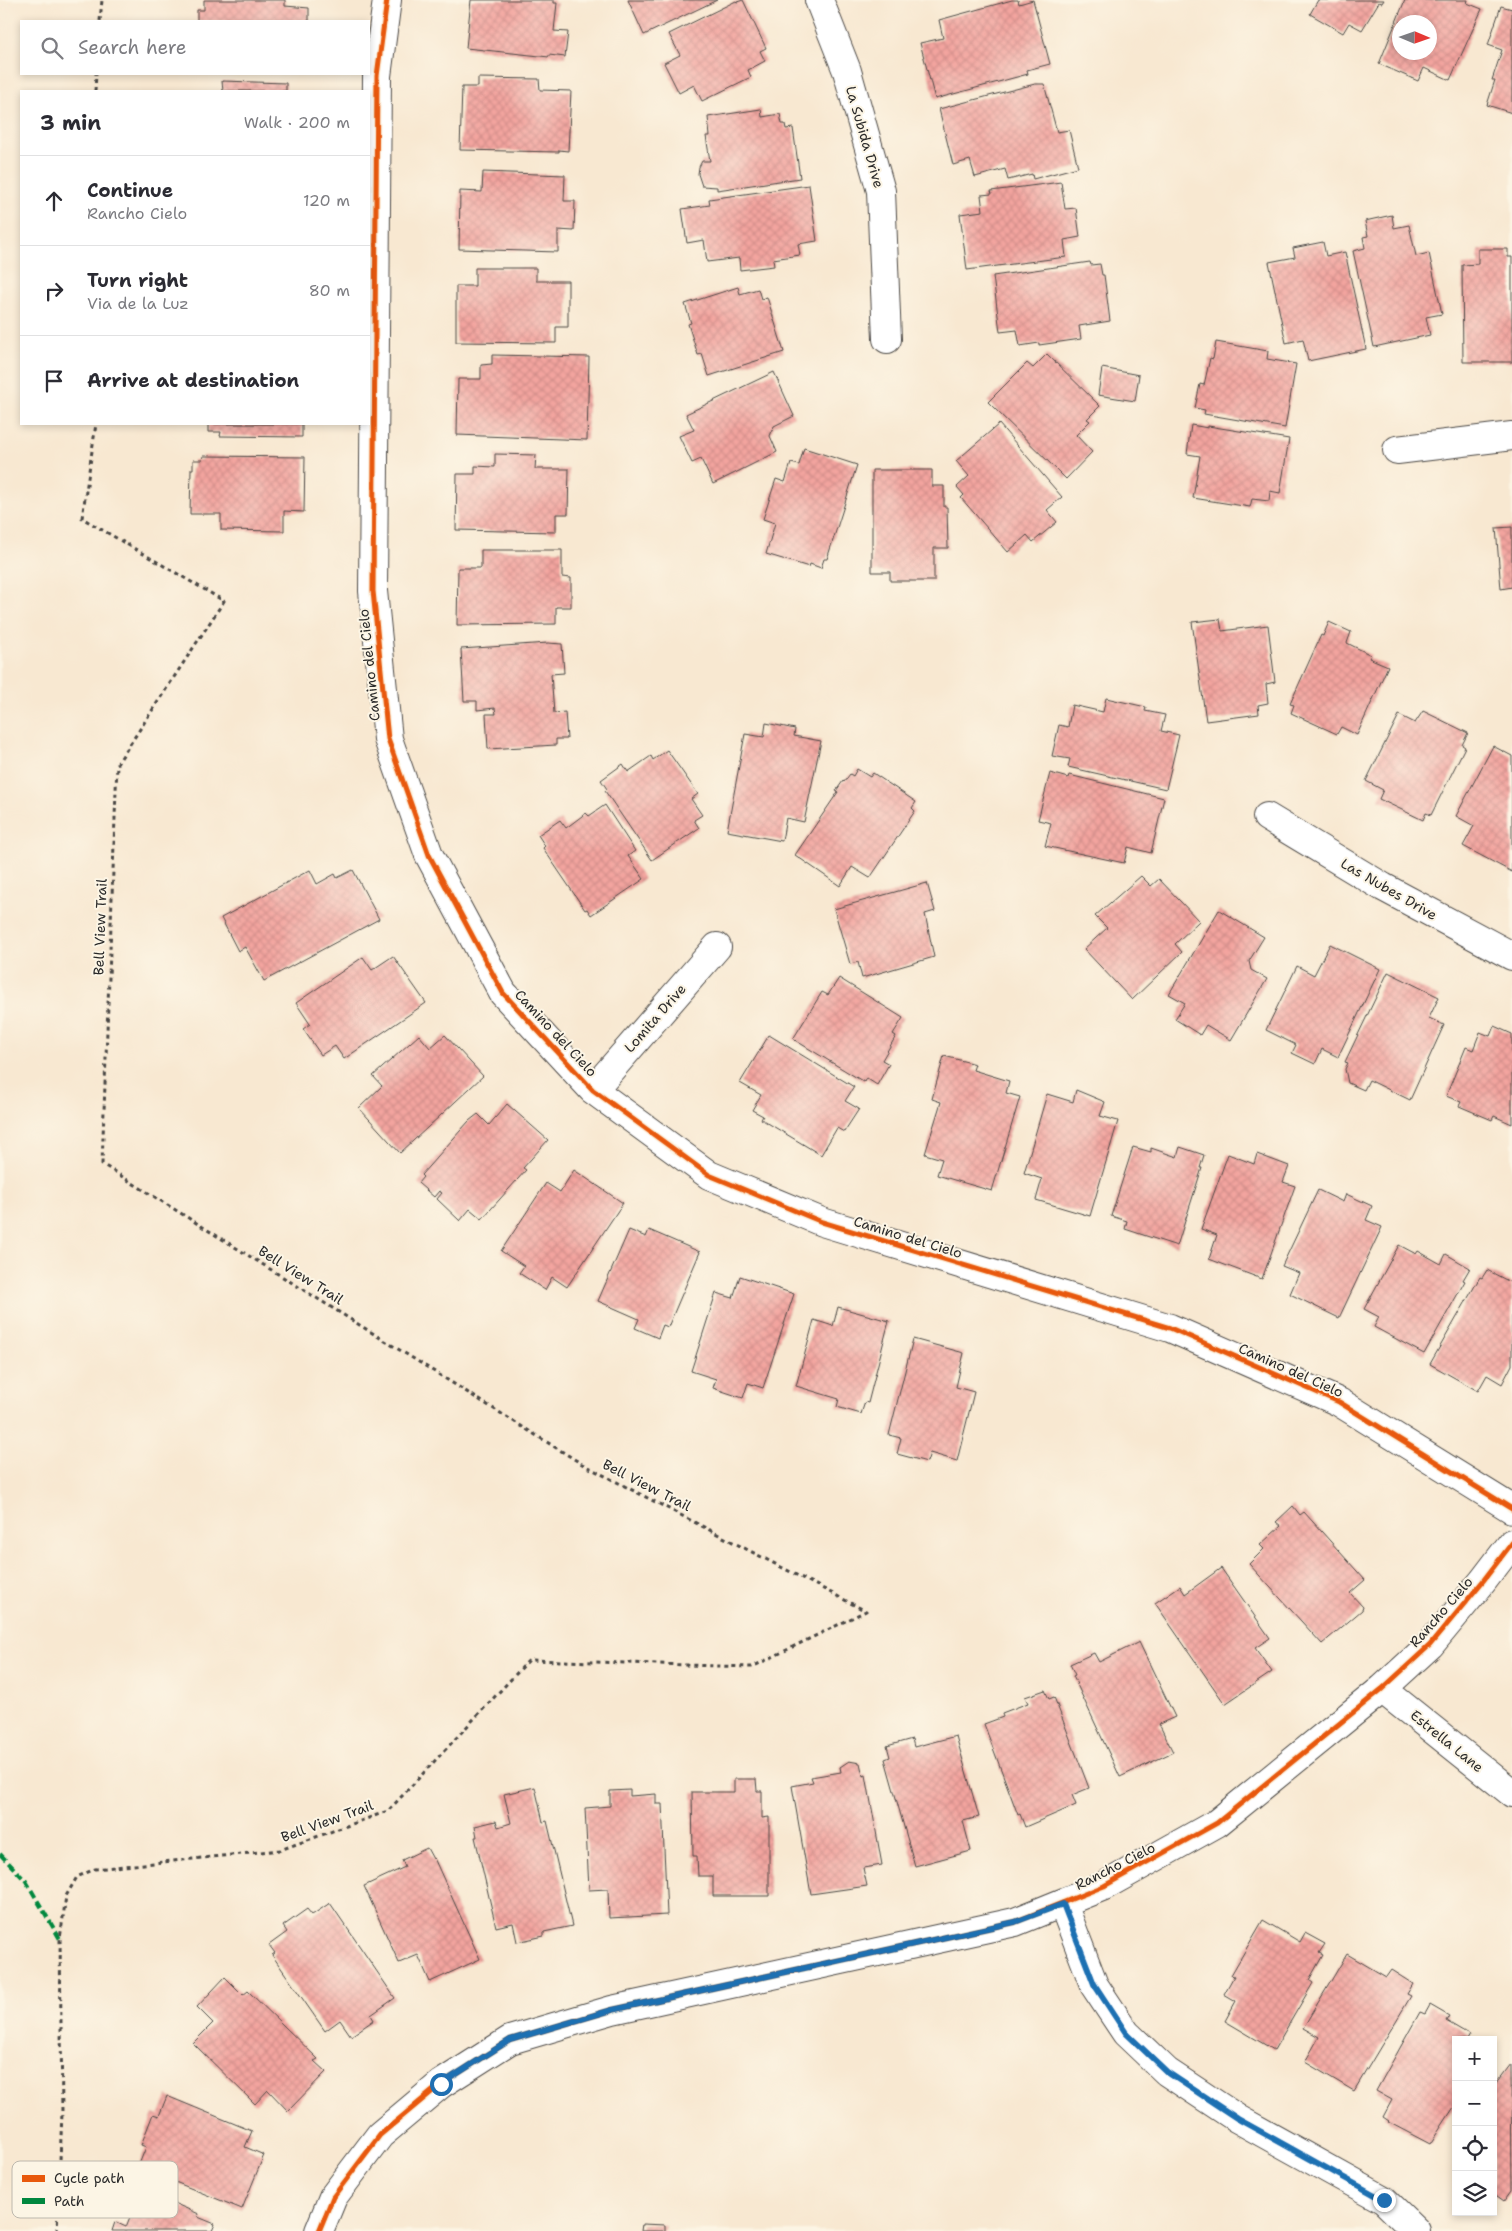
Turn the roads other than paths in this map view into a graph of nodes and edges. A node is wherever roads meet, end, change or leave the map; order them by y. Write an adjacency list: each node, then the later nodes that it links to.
1 (387, 0): 9 (street, Camino del Cielo)
2 (819, 0): 3 (street, La Subida Drive)
3 (887, 339)
4 (1512, 436): 5 (street)
5 (1398, 450)
6 (1267, 817): 8 (street, Las Nubes Drive)
7 (716, 947): 9 (street, Lomita Drive)
8 (1512, 956)
9 (592, 1090): 10 (street, Camino del Cielo)
10 (1512, 1509)
11 (1512, 1543): 12 (street, Rancho Cielo)
12 (1382, 1689): 13 (street, Estrella Lane); 14 (street, Rancho Cielo)
13 (1512, 1793)
14 (1063, 1904): 15 (street, Rancho Cielo); 16 (street)
15 (319, 2231)
16 (1416, 2231)

